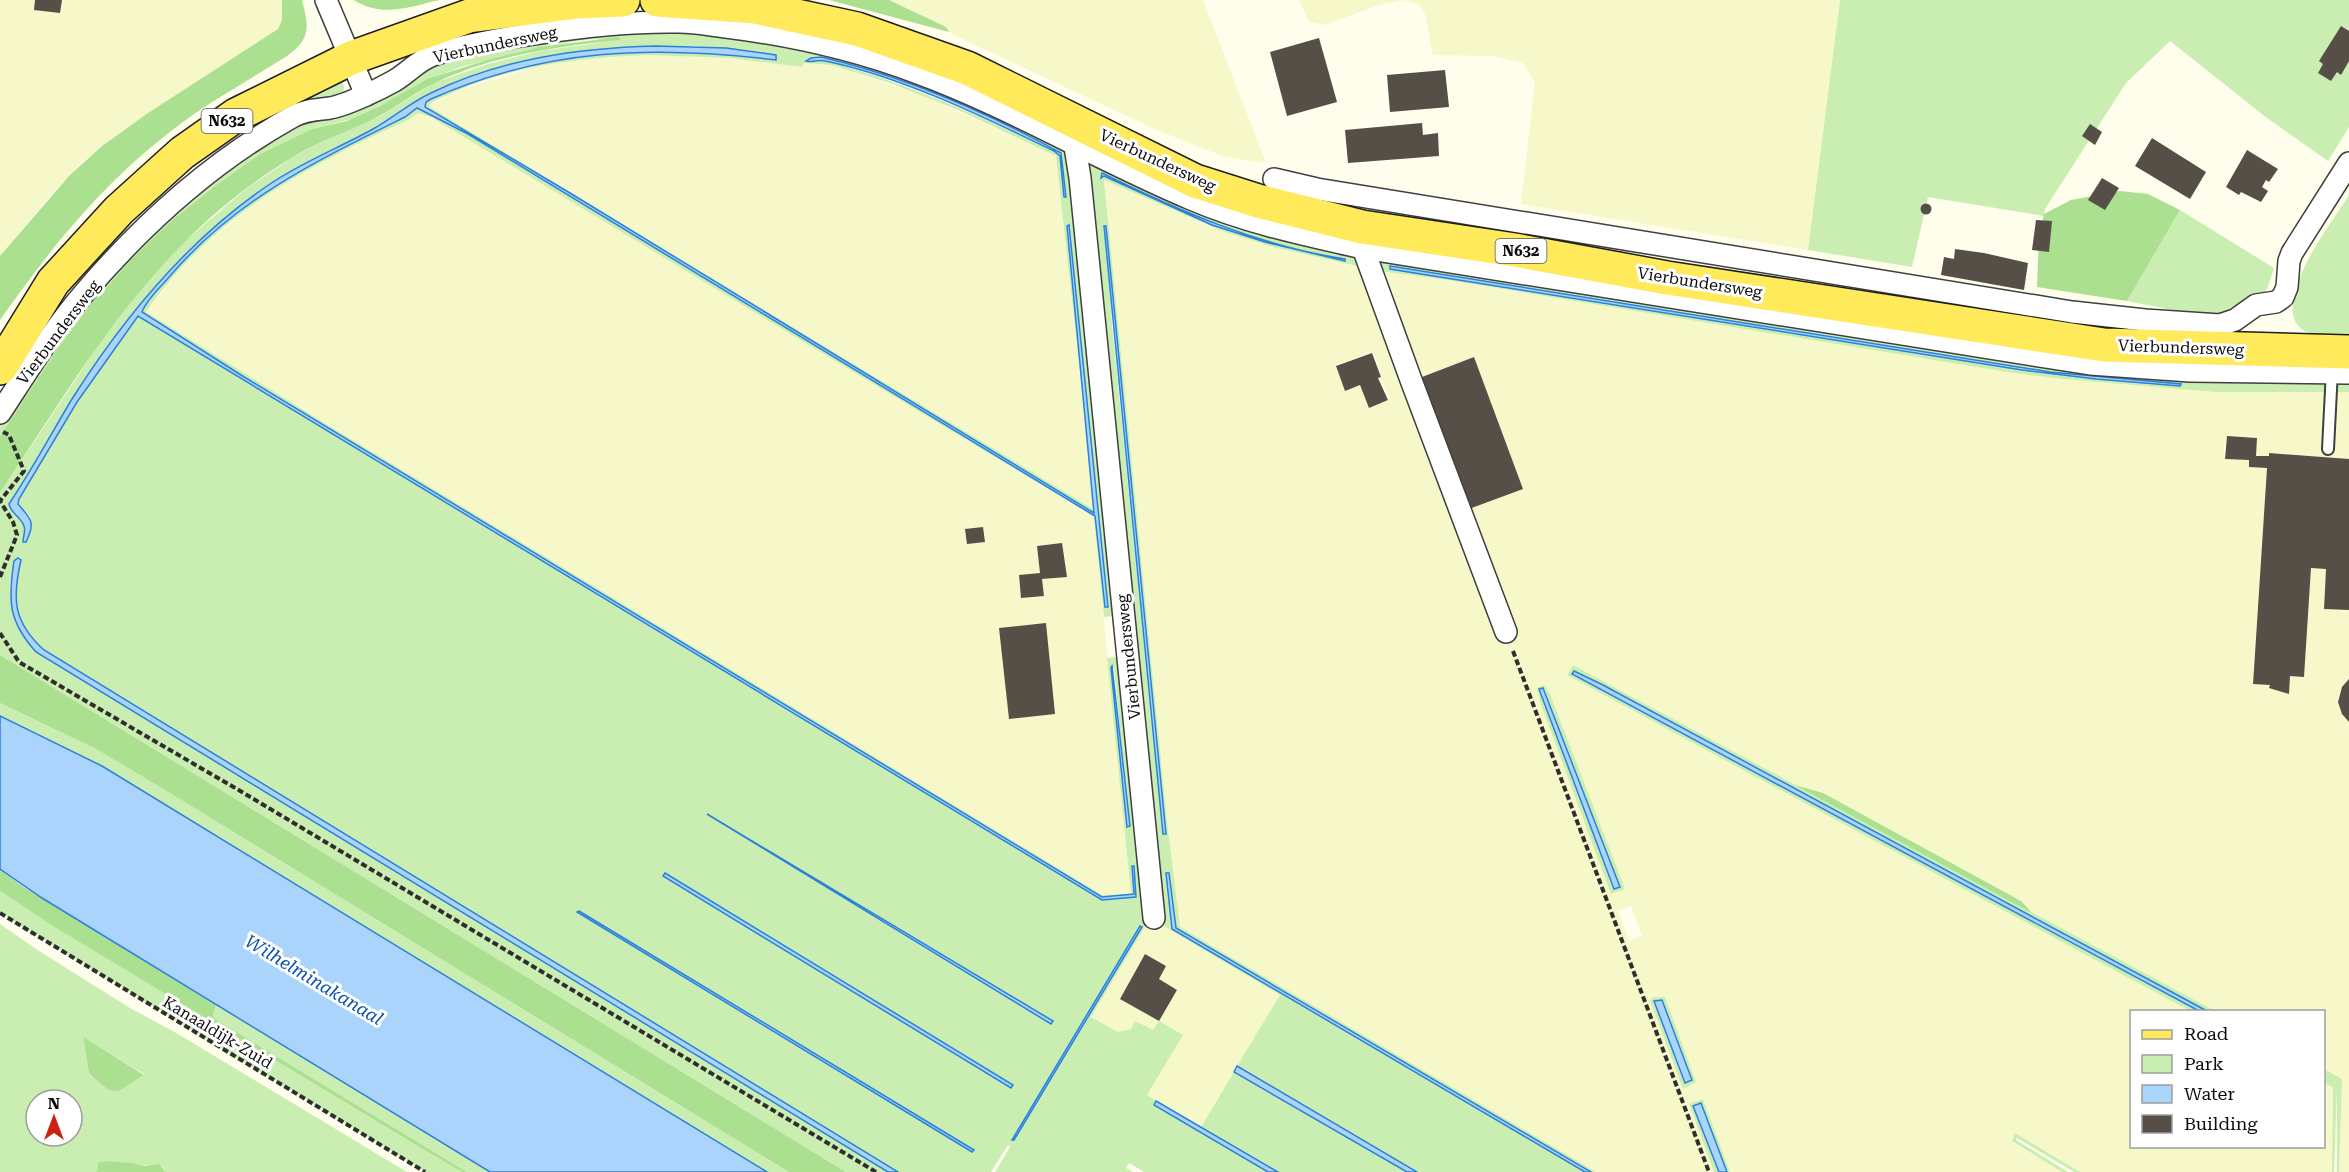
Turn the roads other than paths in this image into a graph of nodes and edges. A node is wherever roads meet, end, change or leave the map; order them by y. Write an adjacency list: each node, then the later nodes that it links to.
1 (326, 0): 4 (street)
2 (623, 0): 4 (main road, Vierbundersweg / N632)
3 (657, 0): 6 (main road, Vierbundersweg / N632)
4 (351, 58): 5 (street); 11 (main road, Vierbundersweg / N632)
5 (366, 95): 6 (street, Vierbundersweg); 12 (street, Vierbundersweg)
6 (1073, 132): 9 (main road, Vierbundersweg / N632); 15 (street, Vierbundersweg)
7 (2349, 164): 9 (street, Vierbundersweg)
8 (1274, 179): 9 (street, Vierbundersweg)
9 (1363, 224): 10 (main road, Vierbundersweg / N632); 14 (street)
10 (2340, 362): 13 (lane)
11 (0, 368)
12 (0, 413)
13 (2328, 449)
14 (1506, 632)
15 (1154, 918)

